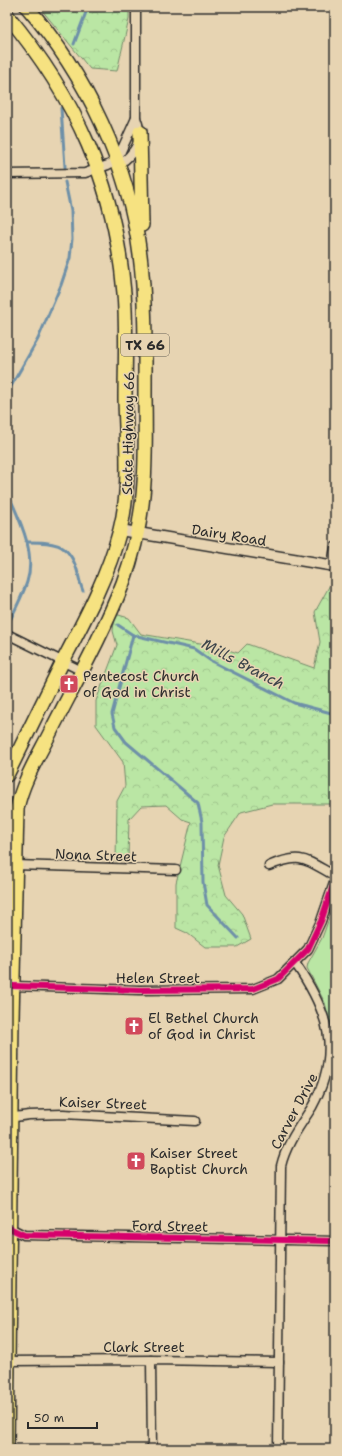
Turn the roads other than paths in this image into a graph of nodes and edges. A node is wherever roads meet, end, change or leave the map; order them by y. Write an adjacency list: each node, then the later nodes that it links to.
1 (27, 7): 6 (main road, State Highway 66 / TX 66)
2 (136, 7): 4 (street)
3 (7, 15): 7 (main road, State Highway 66 / TX 66)
4 (136, 118): 5 (street); 6 (street)
5 (140, 132): 6 (street); 9 (main road)
6 (117, 160): 7 (street); 9 (main road, State Highway 66 / TX 66)
7 (98, 169): 8 (street); 10 (main road, State Highway 66 / TX 66)
8 (7, 174)
9 (142, 279): 11 (main road, State Highway 66 / TX 66)
10 (120, 530): 11 (street, Dairy Road); 15 (main road, State Highway 66 / TX 66)
11 (138, 534): 13 (street, Dairy Road); 16 (main road, State Highway 66 / TX 66)
12 (335, 547): 13 (street)
13 (333, 566)
14 (7, 634): 15 (street)
15 (63, 661): 16 (street); 17 (main road, State Highway 66 / TX 66)
16 (82, 671): 18 (main road, State Highway 66 / TX 66)
17 (7, 775)
18 (15, 865): 20 (street, Nona Street); 24 (main road, TX 66)
19 (269, 866): 22 (street)
20 (176, 870)
21 (7, 876): 24 (main road)
22 (335, 876)
23 (335, 880): 25 (street, Helen Street)
24 (15, 888): 26 (main road, TX 66)
25 (295, 963): 26 (street, Helen Street); 28 (street, Carver Drive)
26 (13, 986): 27 (main road, TX 66)
27 (9, 1018): 29 (main road, TX 66)
28 (332, 1071): 32 (street, Carver Drive)
29 (9, 1118): 30 (street, Kaiser Street); 31 (main road, TX 66)
30 (195, 1120)
31 (8, 1228): 32 (street, Ford Street); 34 (main road, TX 66)
32 (280, 1240): 33 (street, Ford Street); 37 (street, Carver Drive)
33 (335, 1241)
34 (8, 1336): 36 (main road, TX 66)
35 (151, 1360): 36 (street, Clark Street); 37 (street, Clark Street); 40 (street)
36 (8, 1361): 38 (main road, TX 66)
37 (280, 1362): 41 (street, Carver Drive)
38 (7, 1439): 39 (main road, TX 66)
39 (7, 1449)
40 (152, 1449)
41 (278, 1449)

